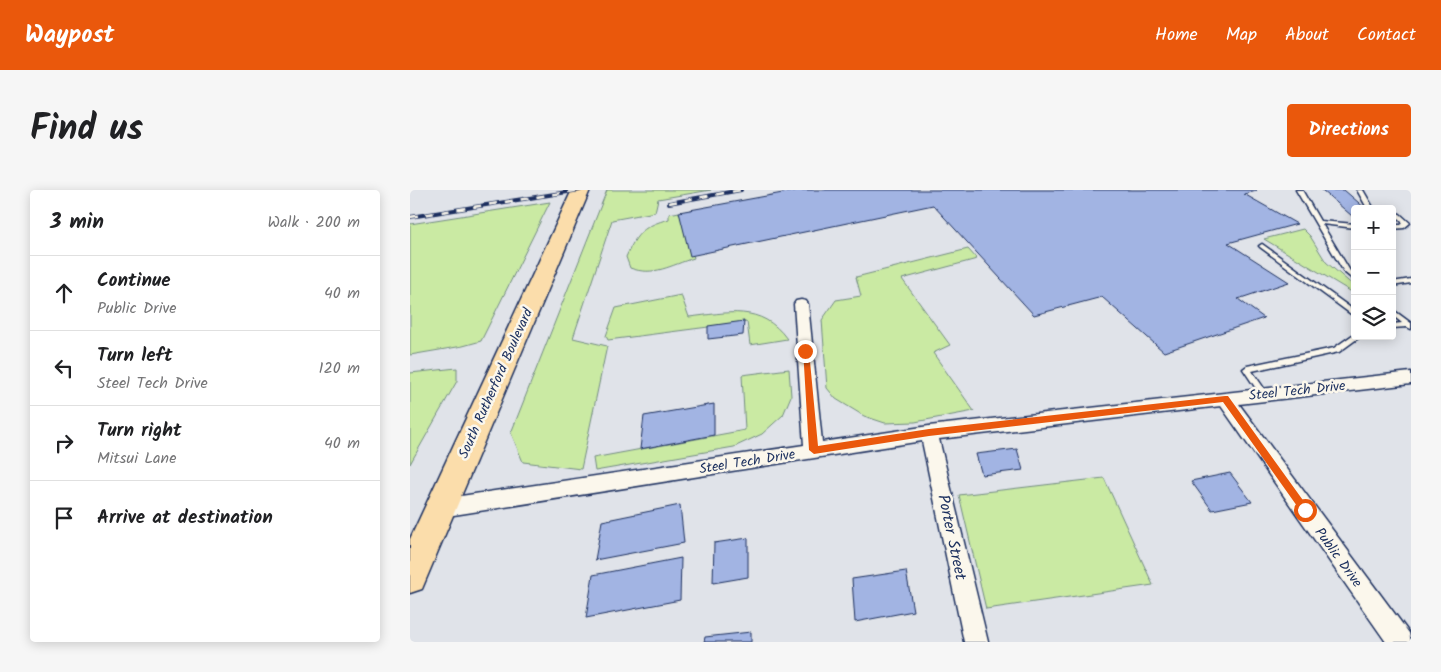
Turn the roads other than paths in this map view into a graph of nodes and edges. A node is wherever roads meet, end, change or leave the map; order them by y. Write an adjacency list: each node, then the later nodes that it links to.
1 (581, 190): 24 (highway, South Rutherford Boulevard)
2 (1299, 190): 6 (lane)
3 (1360, 190): 4 (lane)
4 (1367, 205)
5 (1396, 215): 8 (lane)
6 (1317, 222): 7 (lane); 10 (lane)
7 (1351, 226)
8 (1396, 227)
9 (1262, 246): 14 (lane)
10 (1351, 276)
11 (1411, 282): 12 (lane)
12 (1396, 284)
13 (801, 304): 23 (street)
14 (1351, 312)
15 (1396, 314): 17 (lane)
16 (1396, 326): 17 (lane)
17 (1410, 326)
18 (1351, 340): 20 (lane)
19 (1411, 378): 20 (street, Steel Tech Drive)
20 (1264, 394): 21 (street, Steel Tech Drive)
21 (1225, 398): 22 (street, Steel Tech Drive); 27 (street, Public Drive)
22 (929, 433): 23 (street, Steel Tech Drive); 26 (street, Porter Street)
23 (814, 450): 24 (street, Steel Tech Drive)
24 (441, 508): 25 (highway, South Rutherford Boulevard)
25 (410, 577)
26 (976, 642)
27 (1400, 642)

